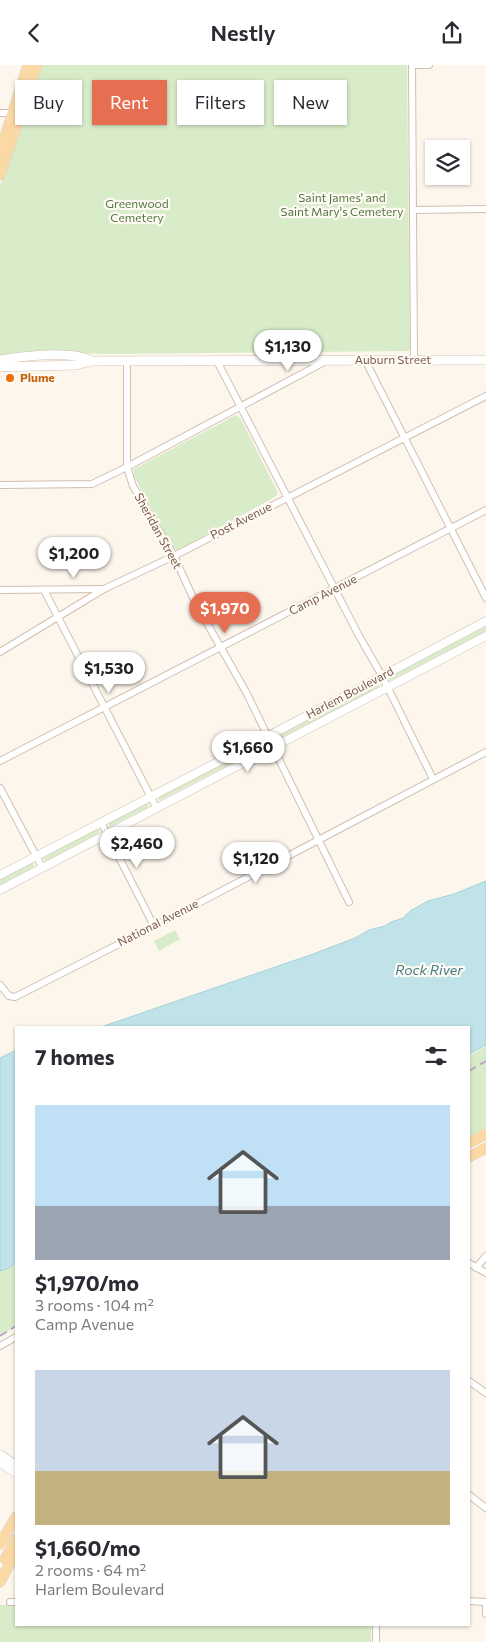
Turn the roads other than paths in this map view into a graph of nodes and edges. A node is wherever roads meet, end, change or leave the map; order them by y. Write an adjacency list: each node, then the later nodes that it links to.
1 (28, 65): 6 (main road)
2 (37, 65): 8 (main road)
3 (412, 65): 4 (street); 10 (street)
4 (429, 65)
5 (0, 113): 6 (street)
6 (13, 113): 7 (main road)
7 (0, 153)
8 (0, 175)
9 (486, 209): 10 (street)
10 (413, 210): 14 (street)
11 (0, 360): 16 (main road, Auburn Street)
12 (327, 360): 13 (main road, Auburn Street); 18 (main road, Auburn Street); 21 (street)
13 (364, 360): 14 (main road, Auburn Street); 22 (street)
14 (414, 360): 15 (main road, Auburn Street)
15 (486, 360)
16 (90, 361): 17 (main road, Auburn Street); 19 (main road, Auburn Street)
17 (127, 361): 18 (main road, Auburn Street); 23 (street, Sheridan Street)
18 (217, 361): 21 (street)
19 (0, 367)
20 (486, 396): 22 (street, Post Avenue)
21 (240, 406): 23 (street); 25 (street)
22 (404, 439): 25 (street, Post Avenue); 27 (street)
23 (127, 467): 24 (street); 28 (street, Sheridan Street)
24 (0, 485)
25 (288, 497): 28 (street, Post Avenue); 30 (street)
26 (486, 510): 27 (street, Camp Avenue)
27 (450, 530): 30 (street, Camp Avenue); 33 (street)
28 (174, 556): 29 (street, Post Avenue); 37 (street, Sheridan Street)
29 (104, 589): 32 (street); 34 (street, Post Avenue)
30 (335, 589): 37 (street, Camp Avenue); 39 (street)
31 (0, 590): 32 (street)
32 (44, 590): 34 (street)
33 (486, 598)
34 (57, 618): 38 (street, Post Avenue); 41 (street)
35 (486, 621): 39 (street, Harlem Boulevard)
36 (486, 636): 40 (street, Harlem Boulevard)
37 (220, 648): 41 (street, Camp Avenue); 42 (street, Sheridan Street)
38 (0, 652)
39 (382, 676): 40 (street); 42 (street, Harlem Boulevard)
40 (388, 688): 43 (street, Harlem Boulevard); 46 (street)
41 (104, 708): 45 (street, Camp Avenue); 48 (street)
42 (267, 736): 43 (street, Sheridan Street); 48 (street, Harlem Boulevard)
43 (273, 747): 49 (street, Harlem Boulevard); 52 (street, Sheridan Street)
44 (486, 752): 46 (street, National Avenue)
45 (0, 761)
46 (433, 779): 52 (street, National Avenue)
47 (0, 787): 53 (street)
48 (151, 797): 49 (street); 50 (street, Harlem Boulevard)
49 (156, 807): 51 (street, Harlem Boulevard)
50 (101, 822): 51 (street); 53 (street, Harlem Boulevard)
51 (107, 833): 54 (street, Harlem Boulevard); 58 (street)
52 (318, 839): 57 (street, Sheridan Street); 58 (street, National Avenue)
53 (36, 856): 54 (street); 55 (street, Harlem Boulevard)
54 (42, 867): 56 (street, Harlem Boulevard)
55 (0, 875)
56 (0, 890)
57 (349, 901)
58 (154, 926): 59 (street, National Avenue)
59 (0, 985)
60 (486, 1133): 61 (main road)
61 (470, 1142)
62 (486, 1148): 63 (main road)
63 (470, 1156)
64 (486, 1256): 66 (street)
65 (470, 1264): 66 (street)
66 (476, 1268): 67 (street)
67 (486, 1273)
68 (15, 1338): 69 (street)
69 (0, 1346)
70 (470, 1382): 71 (street)
71 (486, 1393)
72 (0, 1454): 74 (street)
73 (0, 1463): 75 (street)
74 (15, 1464)
75 (15, 1472)
76 (470, 1496): 77 (street)
77 (486, 1508)
78 (15, 1517): 80 (main road)
79 (15, 1518): 82 (main road)
80 (0, 1535)
81 (15, 1541): 85 (main road)
82 (0, 1544)
83 (15, 1554): 86 (main road)
84 (15, 1559): 86 (main road)
85 (0, 1569)
86 (0, 1581)
87 (470, 1601): 88 (street)
88 (486, 1602): 89 (street)
89 (486, 1614)
90 (376, 1626): 91 (street)
91 (376, 1642)

